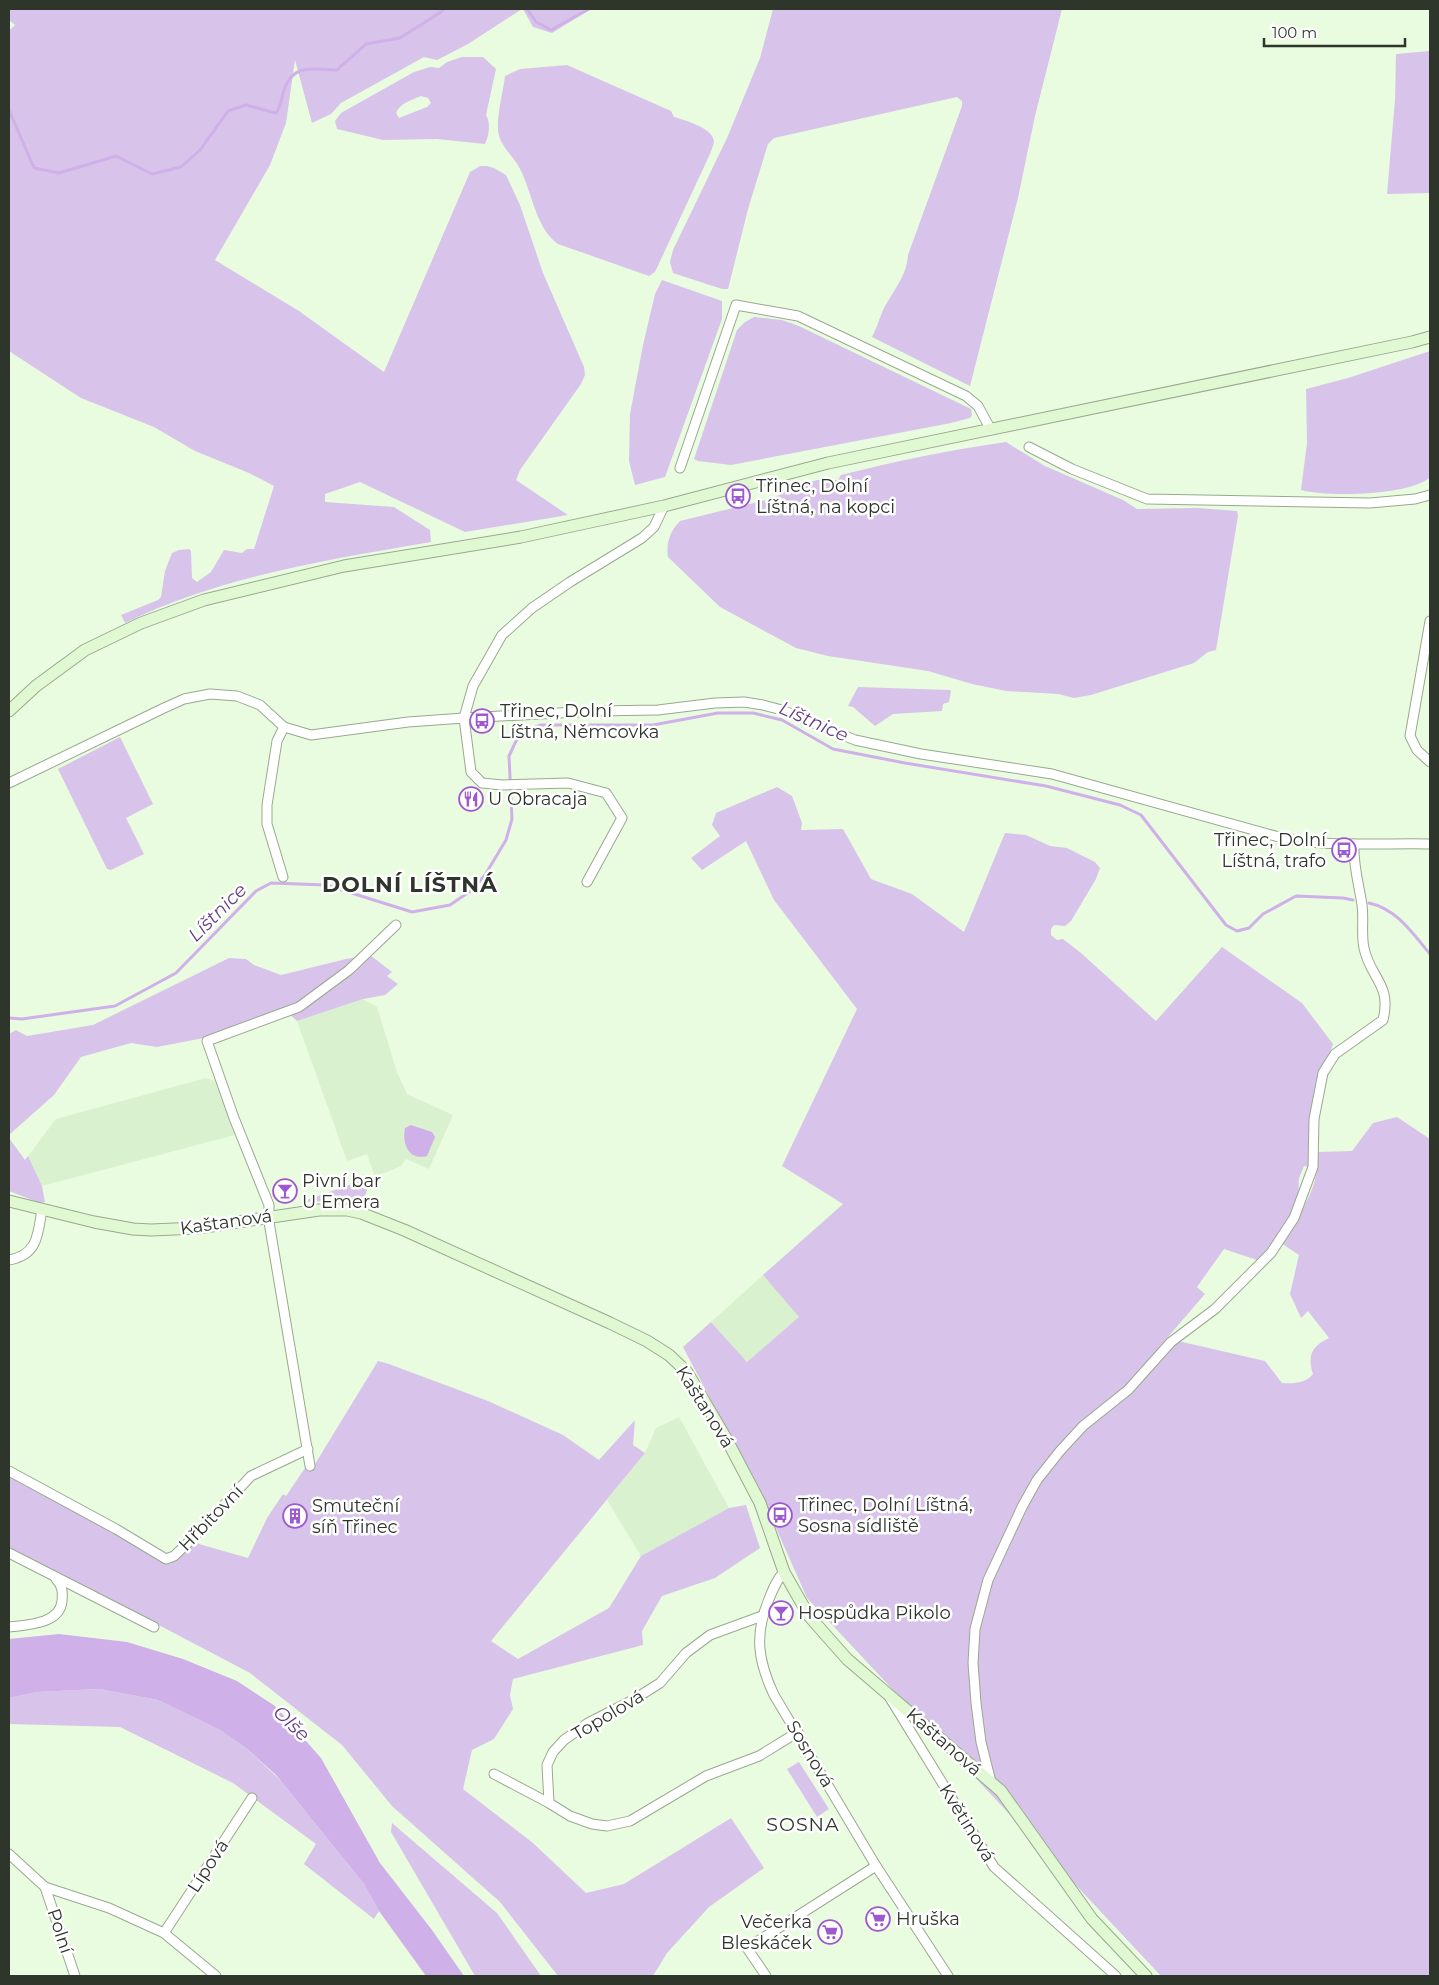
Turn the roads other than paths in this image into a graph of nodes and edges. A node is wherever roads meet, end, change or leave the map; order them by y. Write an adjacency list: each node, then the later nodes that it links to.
1 (1430, 337): 2 (street)
2 (991, 430): 4 (street); 6 (street)
3 (1029, 447): 5 (street)
4 (680, 468)
5 (1430, 495)
6 (664, 506): 8 (street); 9 (street)
7 (1430, 621): 11 (street)
8 (9, 711)
9 (464, 718): 10 (street); 13 (street); 16 (street)
10 (284, 727): 12 (street); 15 (street)
11 (1430, 762)
12 (9, 783)
13 (1354, 844): 14 (street); 34 (street)
14 (1430, 844)
15 (283, 877)
16 (588, 882)
17 (396, 925): 20 (street)
18 (9, 1201): 19 (street, Kaštanová)
19 (42, 1209): 20 (street, Kaštanová); 21 (street)
20 (269, 1216): 22 (street); 26 (street, Kaštanová)
21 (9, 1260)
22 (308, 1449): 23 (street); 24 (street, Hřbitovní)
23 (310, 1466)
24 (9, 1471)
25 (9, 1553): 27 (street)
26 (784, 1572): 28 (street, Sosnová); 31 (street, Kaštanová)
27 (54, 1577): 29 (street); 30 (street)
28 (762, 1616): 32 (street, Sosnová); 36 (street, Topolová)
29 (9, 1627)
30 (154, 1628)
31 (886, 1692): 34 (street, Kaštanová); 45 (street, Květinová)
32 (798, 1732): 36 (street); 38 (street, Sosnová)
33 (494, 1774): 36 (street)
34 (991, 1782): 46 (street, Kaštanová)
35 (252, 1798): 40 (street, Lípová)
36 (549, 1803)
37 (9, 1854): 39 (street)
38 (876, 1866): 43 (street); 44 (street, Sosnová)
39 (45, 1887): 40 (street); 41 (street, Polní)
40 (164, 1933): 42 (street)
41 (75, 1976)
42 (216, 1976)
43 (766, 1976)
44 (948, 1976)
45 (1116, 1976)
46 (1146, 1976)

